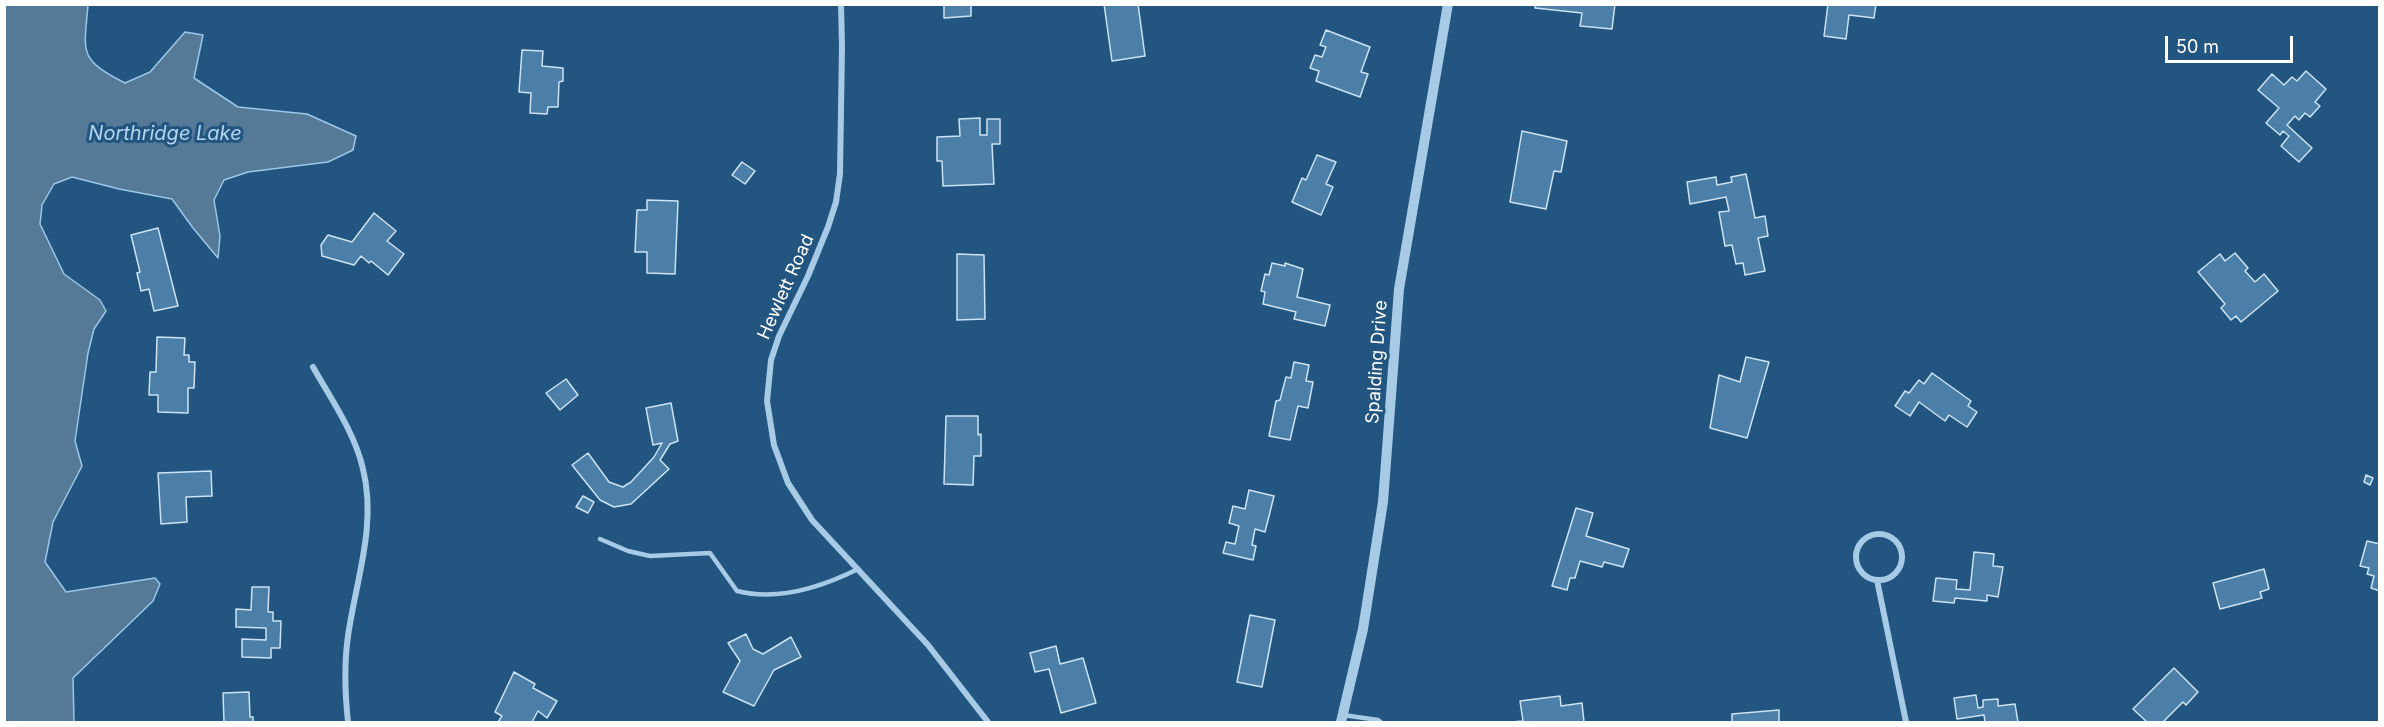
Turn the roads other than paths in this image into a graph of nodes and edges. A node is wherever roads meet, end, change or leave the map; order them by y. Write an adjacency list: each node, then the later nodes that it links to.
1 (841, 4): 5 (street, Hewlett Road)
2 (1448, 4): 7 (street, Spalding Drive)
3 (313, 367): 8 (street)
4 (600, 539): 5 (lane)
5 (858, 569): 9 (street, Hewlett Road)
6 (1877, 580): 6 (street); 11 (street)
7 (1342, 719): 10 (lane)
8 (348, 723)
9 (988, 723)
10 (1381, 723)
11 (1906, 723)

